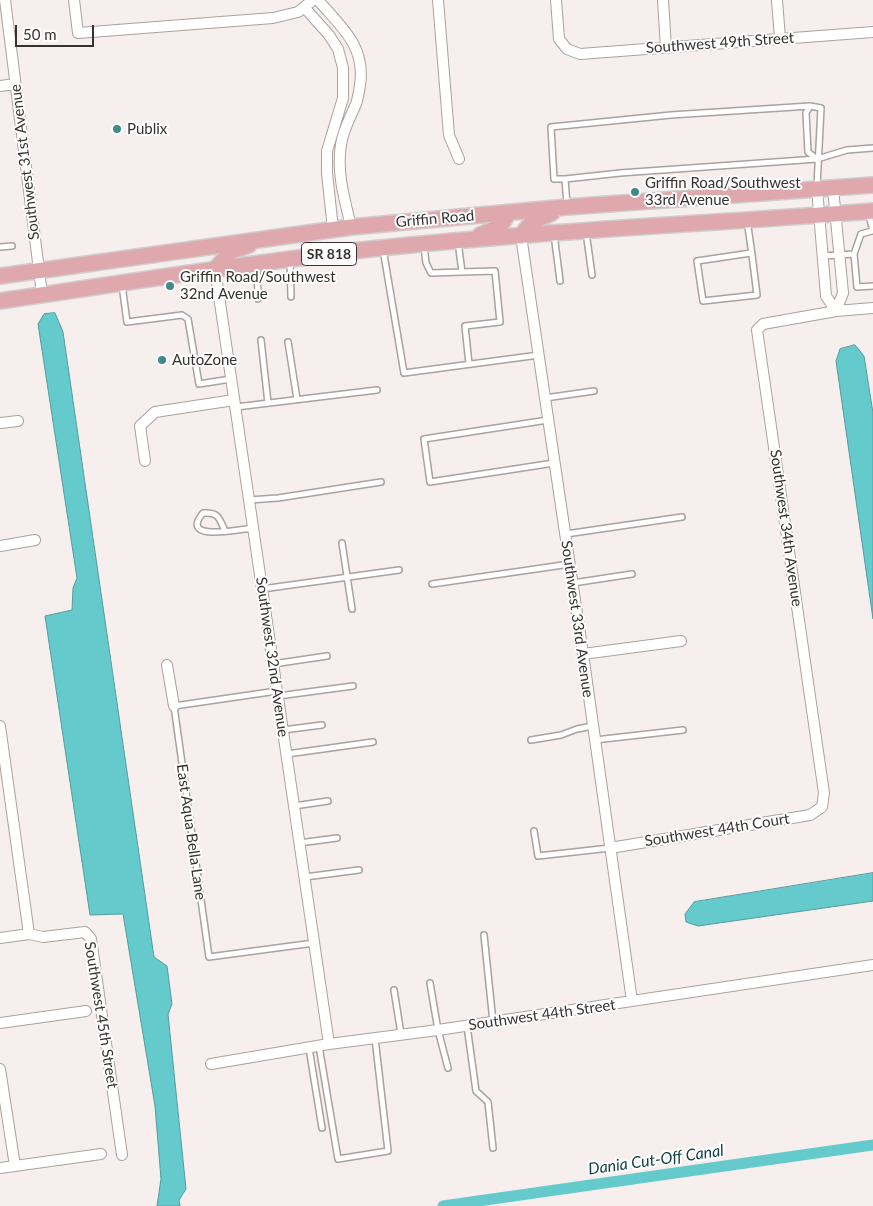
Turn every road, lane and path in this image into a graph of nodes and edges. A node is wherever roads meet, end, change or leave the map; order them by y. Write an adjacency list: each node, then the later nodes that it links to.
1 (5, 0): 13 (street, Southwest 31st Avenue)
2 (74, 0): 9 (street)
3 (313, 0): 9 (street)
4 (318, 0): 29 (street)
5 (438, 0): 17 (street)
6 (556, 0): 12 (street, Southwest 49th Street)
7 (663, 0): 12 (street)
8 (777, 0): 11 (street)
9 (304, 7): 30 (street)
10 (873, 32): 11 (street, Southwest 49th Street)
11 (780, 38): 12 (street, Southwest 49th Street)
12 (666, 48)
13 (15, 84): 14 (street); 48 (street, Southwest 31st Avenue)
14 (0, 86)
15 (810, 106): 18 (lane); 18 (lane); 19 (lane)
16 (873, 148): 18 (lane)
17 (459, 159)
18 (817, 159): 19 (lane); 22 (lane)
19 (565, 179): 23 (lane)
20 (873, 185): 21 (main road, Griffin Road / SR 818)
21 (833, 188): 22 (main road, Griffin Road / SR 818); 26 (street)
22 (817, 189): 23 (main road, Griffin Road / SR 818); 27 (street)
23 (567, 207): 25 (main road, Griffin Road / SR 818); 34 (main road)
24 (870, 212): 26 (main road, Griffin Road / SR 818); 31 (lane)
25 (508, 213): 29 (main road, Griffin Road / SR 818); 36 (main road)
26 (835, 214): 27 (main road, Griffin Road / SR 818); 43 (street)
27 (819, 215): 28 (main road, Griffin Road / SR 818); 44 (street)
28 (747, 220): 32 (main road, Griffin Road / SR 818); 41 (lane)
29 (352, 227): 30 (main road, Griffin Road / SR 818)
30 (333, 229): 35 (main road, Griffin Road / SR 818)
31 (872, 231): 42 (lane)
32 (586, 232): 33 (main road, Griffin Road / SR 818); 50 (lane)
33 (554, 234): 34 (main road, Griffin Road / SR 818); 52 (lane)
34 (521, 236): 36 (main road, Griffin Road / SR 818); 63 (street, Southwest 33rd Avenue)
35 (272, 237): 47 (main road); 48 (main road, Griffin Road / SR 818)
36 (462, 241): 37 (main road, Griffin Road / SR 818); 49 (lane)
37 (423, 244): 40 (main road, Griffin Road / SR 818); 49 (lane)
38 (12, 246): 39 (lane)
39 (0, 247)
40 (383, 248): 45 (main road, Griffin Road / SR 818); 64 (lane)
41 (751, 253): 41 (lane)
42 (854, 254): 43 (lane); 54 (lane)
43 (839, 255): 44 (lane); 60 (street)
44 (823, 256): 60 (street)
45 (290, 260): 46 (main road, Griffin Road / SR 818); 56 (lane)
46 (257, 264): 47 (main road, Griffin Road / SR 818); 57 (lane)
47 (215, 269): 53 (main road, Griffin Road / SR 818); 65 (street, Southwest 32nd Avenue)
48 (38, 271): 51 (main road, Griffin Road / SR 818); 55 (street, Southwest 31st Avenue)
49 (462, 272): 64 (lane)
50 (592, 275)
51 (0, 276)
52 (560, 281)
53 (121, 283): 55 (main road, Griffin Road / SR 818); 65 (lane)
54 (873, 286)
55 (42, 294): 58 (main road, Griffin Road / SR 818)
56 (291, 297)
57 (258, 299)
58 (0, 301)
59 (873, 308): 60 (street)
60 (836, 311): 113 (street, Southwest 34th Avenue)
61 (262, 340): 70 (lane)
62 (288, 342): 69 (lane)
63 (538, 355): 64 (lane); 68 (street, Southwest 33rd Avenue)
64 (469, 364)
65 (231, 380): 71 (street, Southwest 32nd Avenue)
66 (377, 390): 69 (lane)
67 (594, 391): 68 (lane)
68 (545, 398): 72 (street, Southwest 33rd Avenue)
69 (297, 400): 70 (lane)
70 (268, 403): 71 (lane)
71 (235, 404): 75 (street); 78 (street, Southwest 32nd Avenue)
72 (548, 420): 76 (street, Southwest 33rd Avenue); 76 (lane)
73 (18, 421): 74 (street)
74 (0, 423)
75 (145, 461)
76 (554, 463): 82 (street, Southwest 33rd Avenue)
77 (380, 482): 78 (lane)
78 (249, 500): 80 (street, Southwest 32nd Avenue)
79 (682, 517): 82 (lane)
80 (253, 528): 81 (lane); 92 (street, Southwest 32nd Avenue)
81 (225, 532): 81 (lane)
82 (565, 534): 86 (street, Southwest 33rd Avenue)
83 (35, 540): 85 (street)
84 (342, 543): 89 (lane)
85 (0, 546)
86 (570, 564): 90 (street, Southwest 33rd Avenue); 91 (lane)
87 (399, 570): 89 (lane)
88 (632, 574): 90 (lane)
89 (347, 578): 92 (lane); 93 (lane)
90 (572, 583): 95 (street, Southwest 33rd Avenue)
91 (432, 584)
92 (262, 589): 97 (street, Southwest 32nd Avenue)
93 (352, 609)
94 (681, 641): 95 (street)
95 (583, 654): 104 (street, Southwest 33rd Avenue)
96 (328, 656): 97 (lane)
97 (273, 664): 100 (street, Southwest 32nd Avenue)
98 (166, 665): 101 (street)
99 (353, 686): 100 (lane)
100 (277, 694): 101 (lane); 105 (street, Southwest 32nd Avenue)
101 (174, 706): 123 (lane, East Aqua Bella Lane)
102 (322, 725): 105 (lane)
103 (0, 726): 120 (street)
104 (593, 726): 107 (lane); 108 (street, Southwest 33rd Avenue)
105 (283, 730): 110 (street, Southwest 32nd Avenue)
106 (683, 730): 108 (lane)
107 (530, 740)
108 (595, 740): 117 (street, Southwest 33rd Avenue)
109 (373, 742): 110 (lane)
110 (286, 754): 112 (street, Southwest 32nd Avenue)
111 (328, 801): 112 (lane)
112 (294, 806): 116 (street, Southwest 32nd Avenue)
113 (822, 807): 117 (street, Southwest 44th Court)
114 (534, 831): 117 (lane)
115 (338, 838): 116 (lane)
116 (299, 843): 119 (street, Southwest 32nd Avenue)
117 (610, 848): 127 (street, Southwest 33rd Avenue)
118 (360, 870): 119 (lane)
119 (304, 877): 123 (street, Southwest 32nd Avenue)
120 (29, 934): 122 (street, Southwest 45th Street); 142 (street, Southwest 45th Street)
121 (484, 935): 129 (lane)
122 (0, 938)
123 (314, 943): 135 (street, Southwest 32nd Avenue)
124 (873, 965): 127 (street, Southwest 44th Street)
125 (430, 983): 132 (lane)
126 (394, 990): 133 (lane)
127 (632, 1001): 129 (street, Southwest 44th Street)
128 (86, 1011): 130 (street)
129 (493, 1022): 131 (street, Southwest 44th Street)
130 (0, 1023)
131 (467, 1026): 132 (street, Southwest 44th Street); 140 (lane)
132 (438, 1030): 133 (street, Southwest 44th Street); 137 (lane)
133 (401, 1034): 134 (street, Southwest 44th Street)
134 (375, 1037): 135 (street, Southwest 44th Street); 135 (lane)
135 (319, 1046): 136 (street, Southwest 44th Street); 139 (lane)
136 (211, 1064)
137 (448, 1068)
138 (0, 1069): 143 (street)
139 (322, 1128)
140 (494, 1148)
141 (102, 1154): 143 (street)
142 (122, 1155)
143 (15, 1166): 144 (street)
144 (0, 1168)

